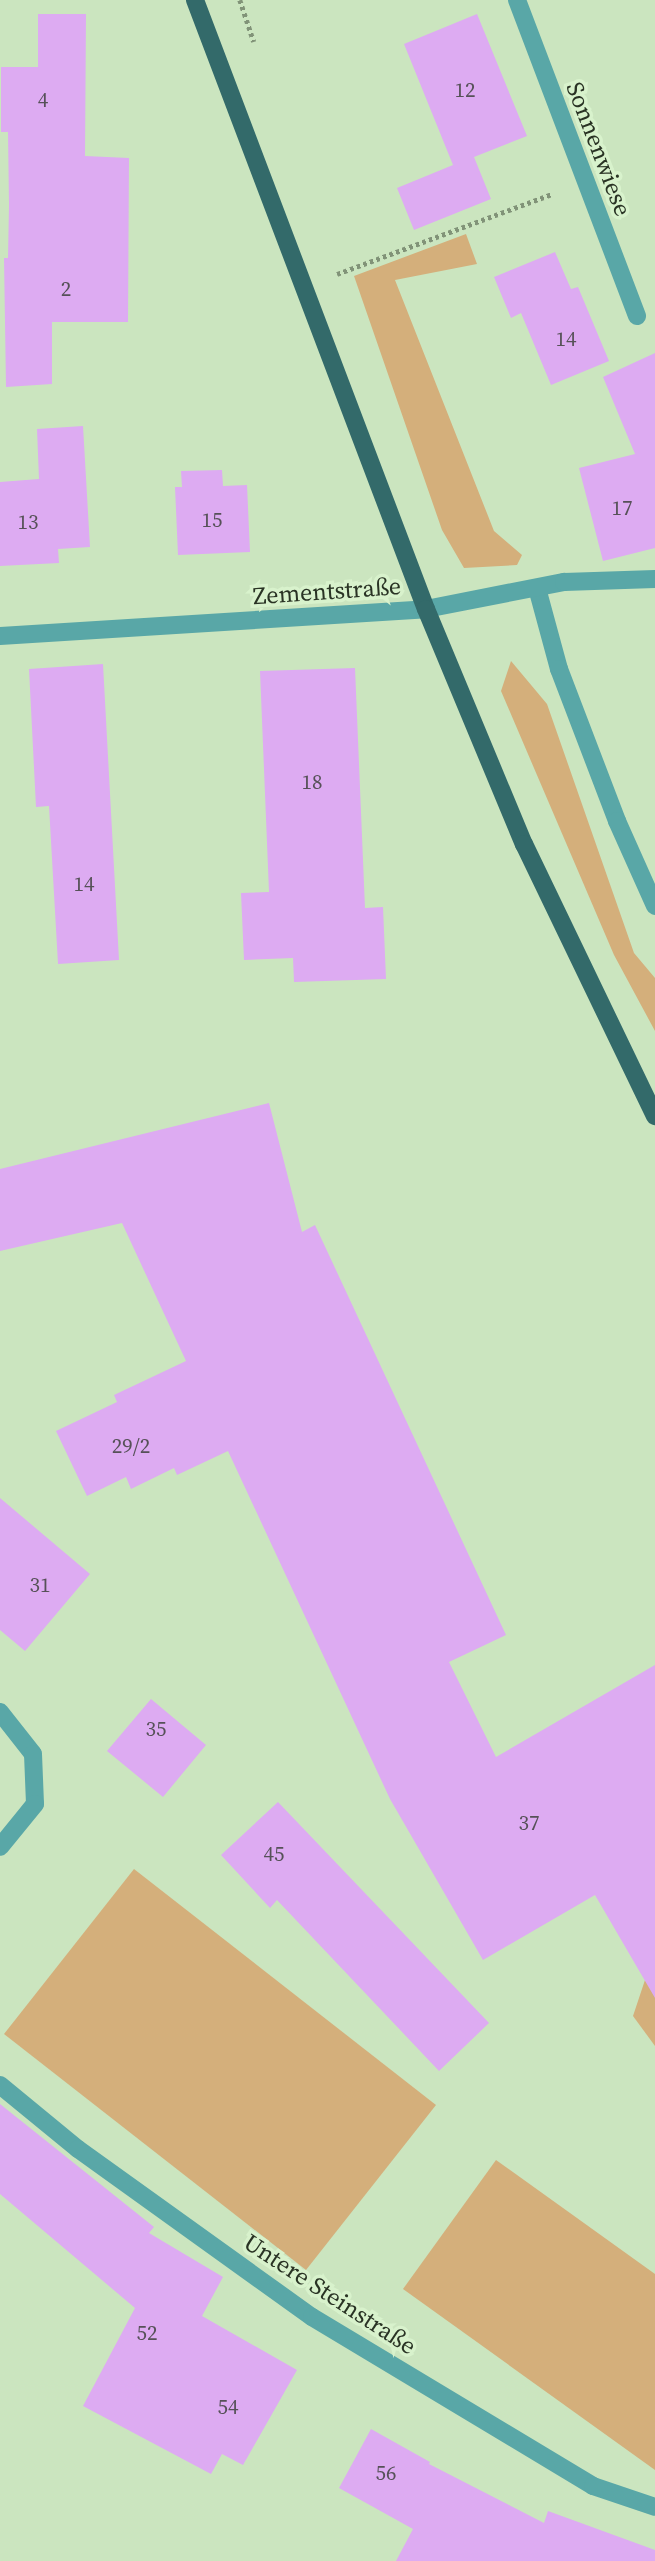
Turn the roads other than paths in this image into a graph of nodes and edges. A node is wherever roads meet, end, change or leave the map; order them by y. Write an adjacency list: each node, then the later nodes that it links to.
1 (195, 0): 6 (main road)
2 (516, 0): 3 (street, Sonnenwiese)
3 (637, 316)
4 (655, 579): 5 (street, Zementstraße)
5 (537, 588): 6 (street, Zementstraße); 8 (street)
6 (426, 609): 7 (street, Zementstraße); 9 (main road)
7 (0, 636)
8 (655, 906)
9 (655, 1116)
10 (0, 1712): 11 (street)
11 (0, 1847)
12 (0, 2085): 13 (street, Untere Steinstraße)
13 (655, 2508)

